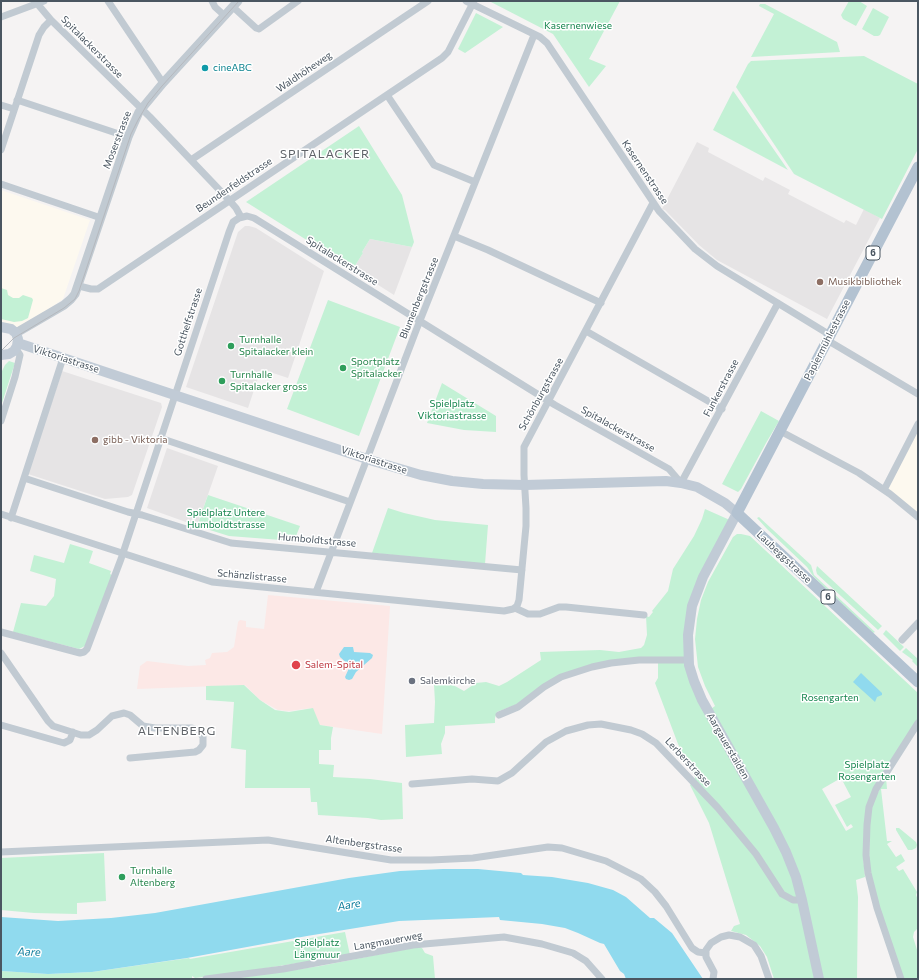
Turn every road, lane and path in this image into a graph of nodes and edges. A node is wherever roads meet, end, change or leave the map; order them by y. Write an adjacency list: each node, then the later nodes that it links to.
1 (44, 1): 6 (street)
2 (108, 1): 13 (street)
3 (212, 1): 9 (street)
4 (298, 1): 8 (street, Moserstrasse)
5 (428, 1): 21 (street, Waldhöheweg)
6 (36, 2): 10 (street); 11 (street, Spitalackerstrasse)
7 (471, 2): 12 (street, Kasernenstrasse); 14 (street, Beundenfeldstrasse)
8 (235, 4): 9 (street, Moserstrasse)
9 (225, 16): 13 (street, Moserstrasse)
10 (1, 17)
11 (51, 20): 15 (street); 18 (street, Spitalackerstrasse)
12 (534, 35): 23 (street, Blumenbergstrasse); 26 (street, Kasernenstrasse)
13 (163, 83): 18 (street, Moserstrasse)
14 (387, 95): 23 (street); 25 (street, Beundenfeldstrasse)
15 (17, 100): 17 (street); 19 (street)
16 (1, 105): 17 (street)
17 (14, 109): 20 (street)
18 (141, 109): 19 (street, Moserstrasse); 21 (street, Spitalackerstrasse)
19 (128, 137): 28 (street, Moserstrasse)
20 (1, 150)
21 (191, 160): 25 (street, Spitalackerstrasse)
22 (918, 167): 36 (main road, Papiermühlestrasse / 6)
23 (475, 182): 29 (street, Blumenbergstrasse)
24 (1, 184): 28 (street)
25 (229, 200): 27 (street, Spitalackerstrasse); 30 (street, Beundenfeldstrasse)
26 (653, 203): 31 (street, Schönburgstrasse); 32 (street, Kasernenstrasse)
27 (241, 217): 33 (street, Spitalackerstrasse); 40 (street, Gotthelfstrasse)
28 (102, 218): 30 (street, Moserstrasse)
29 (454, 236): 31 (street); 33 (street, Blumenbergstrasse)
30 (79, 286): 37 (street, Moserstrasse)
31 (601, 303): 35 (street, Schönburgstrasse)
32 (778, 303): 36 (street, Kasernenstrasse); 43 (street, Funkerstrasse)
33 (420, 321): 42 (street, Spitalackerstrasse); 48 (street, Blumenbergstrasse)
34 (1, 327): 37 (main road, Viktoriastrasse)
35 (586, 331): 42 (street, Schönburgstrasse); 43 (street)
36 (828, 337): 41 (street, Kasernenstrasse); 46 (main road, Papiermühlestrasse / 6)
37 (17, 342): 38 (main road); 39 (main road, Viktoriastrasse); 44 (street)
38 (1, 355)
39 (63, 358): 40 (main road, Viktoriastrasse); 49 (street)
40 (174, 394): 47 (street, Gotthelfstrasse); 48 (main road, Viktoriastrasse)
41 (918, 394)
42 (549, 401): 50 (street, Spitalackerstrasse); 51 (street, Schönburgstrasse)
43 (722, 409): 50 (street, Funkerstrasse)
44 (1, 421)
45 (918, 424): 52 (street)
46 (780, 431): 52 (street); 55 (main road, Papiermühlestrasse / 6)
47 (160, 438): 53 (street); 54 (street, Gotthelfstrasse)
48 (367, 459): 51 (main road, Viktoriastrasse); 53 (street, Blumenbergstrasse)
49 (24, 478): 54 (street, Humboldtstrasse); 58 (street)
50 (681, 483): 51 (main road, Viktoriastrasse); 55 (main road, Viktoriastrasse)
51 (525, 485): 61 (street, Schönburgstrasse)
52 (884, 490): 57 (street)
53 (350, 502): 59 (street, Blumenbergstrasse)
54 (135, 513): 59 (street, Humboldtstrasse); 60 (street, Gotthelfstrasse)
55 (737, 513): 69 (main road, Aargauerstalden); 70 (main road, Laubeggstrasse / 6)
56 (1, 514): 58 (street, Schänzlistrasse)
57 (918, 517)
58 (11, 518): 60 (street, Schänzlistrasse)
59 (331, 552): 61 (street, Humboldtstrasse); 62 (street, Blumenbergstrasse)
60 (122, 553): 62 (street, Schänzlistrasse); 66 (street, Gotthelfstrasse)
61 (522, 570): 63 (street, Schönburgstrasse)
62 (316, 592): 63 (street, Schänzlistrasse)
63 (513, 609): 64 (street, Schänzlistrasse)
64 (644, 615)
65 (918, 623): 67 (street)
66 (1, 632)
67 (902, 640)
68 (1, 653): 74 (street)
69 (688, 660): 71 (street); 78 (main road, Aargauerstalden)
70 (918, 682)
71 (499, 715)
72 (918, 723): 85 (street)
73 (1, 725): 74 (street)
74 (73, 732): 75 (street)
75 (130, 758)
76 (412, 784): 78 (street, Lerberstrasse)
77 (1, 852): 79 (street, Altenbergstrasse)
78 (802, 900): 84 (main road, Aargauerstalden)
79 (705, 953): 82 (street); 83 (street)
80 (206, 979): 81 (street, Langmauerweg)
81 (602, 979)
82 (713, 979)
83 (769, 979)
84 (819, 979)
85 (901, 979)

